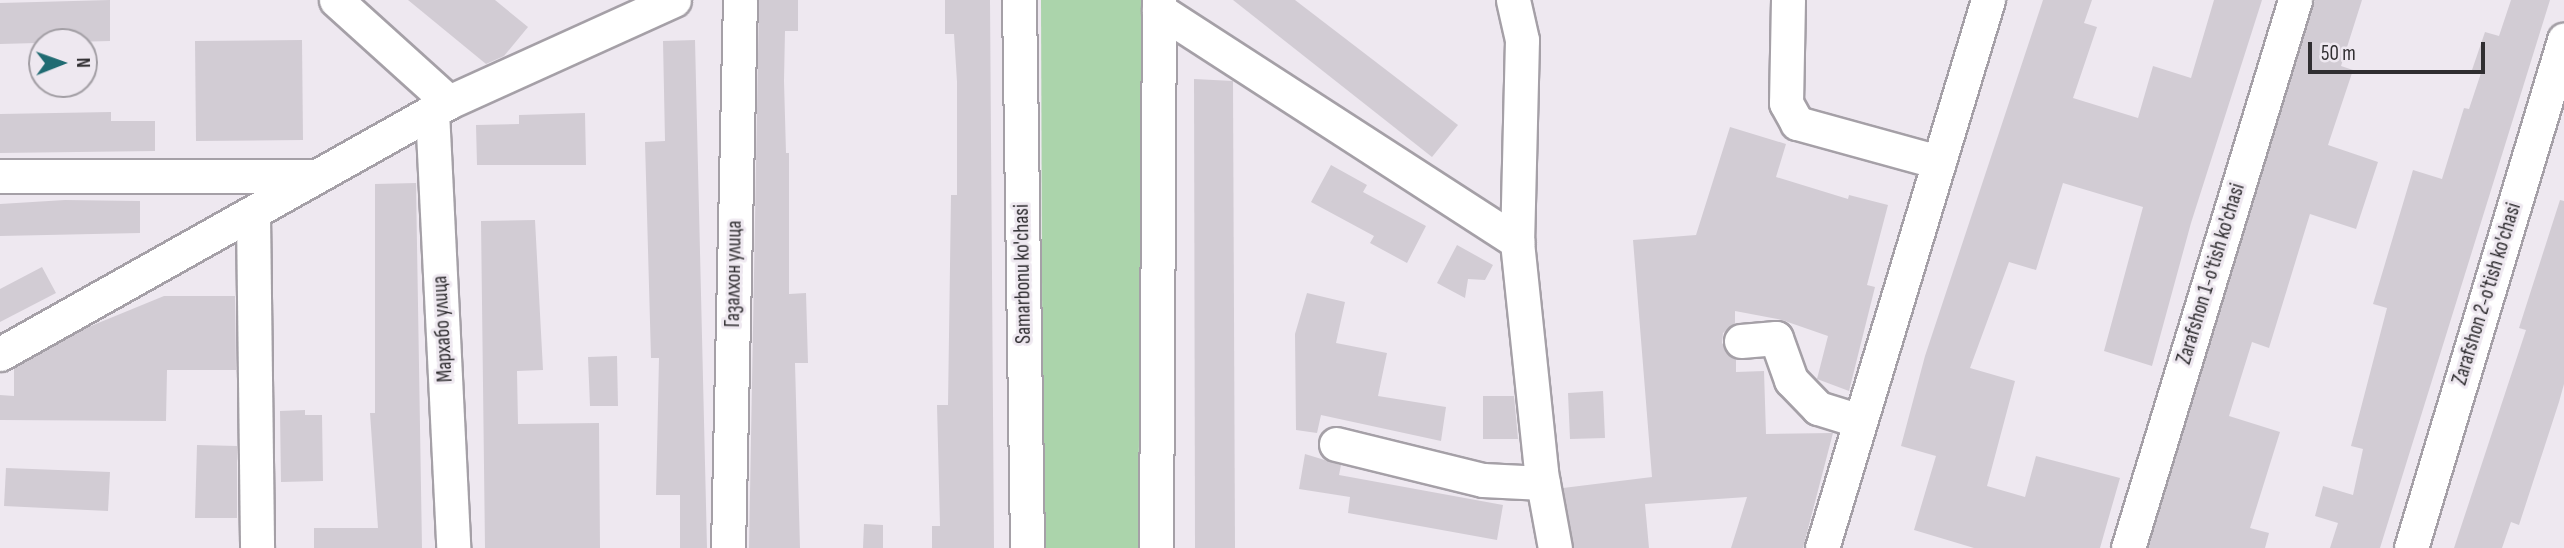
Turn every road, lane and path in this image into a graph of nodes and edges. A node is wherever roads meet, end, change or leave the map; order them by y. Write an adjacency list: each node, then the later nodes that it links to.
1 (336, 0): 11 (street)
2 (674, 0): 11 (street)
3 (740, 0): 24 (street, Газалхон улица)
4 (1019, 0): 25 (street, Samarbonu ko'chasi)
5 (1513, 0): 16 (street)
6 (1788, 0): 12 (street)
7 (1988, 0): 12 (street)
8 (2295, 0): 29 (street, Zarafshon 1-o'tish ko'chasi)
9 (1159, 5): 16 (street); 26 (street)
10 (2564, 40): 30 (street, Zarafshon 2-o'tish ko'chasi)
11 (440, 106): 14 (street); 23 (street, Мархабо улица)
12 (1939, 162): 19 (street)
13 (0, 176): 14 (street)
14 (316, 176): 15 (street)
15 (253, 215): 18 (street); 22 (street)
16 (1517, 242): 21 (street)
17 (1741, 341): 19 (street)
18 (0, 354)
19 (1860, 421): 28 (street)
20 (1336, 444): 21 (street)
21 (1543, 483): 27 (street)
22 (257, 548)
23 (453, 548)
24 (728, 548)
25 (1027, 548)
26 (1156, 548)
27 (1555, 548)
28 (1822, 548)
29 (2128, 548)
30 (2411, 548)

